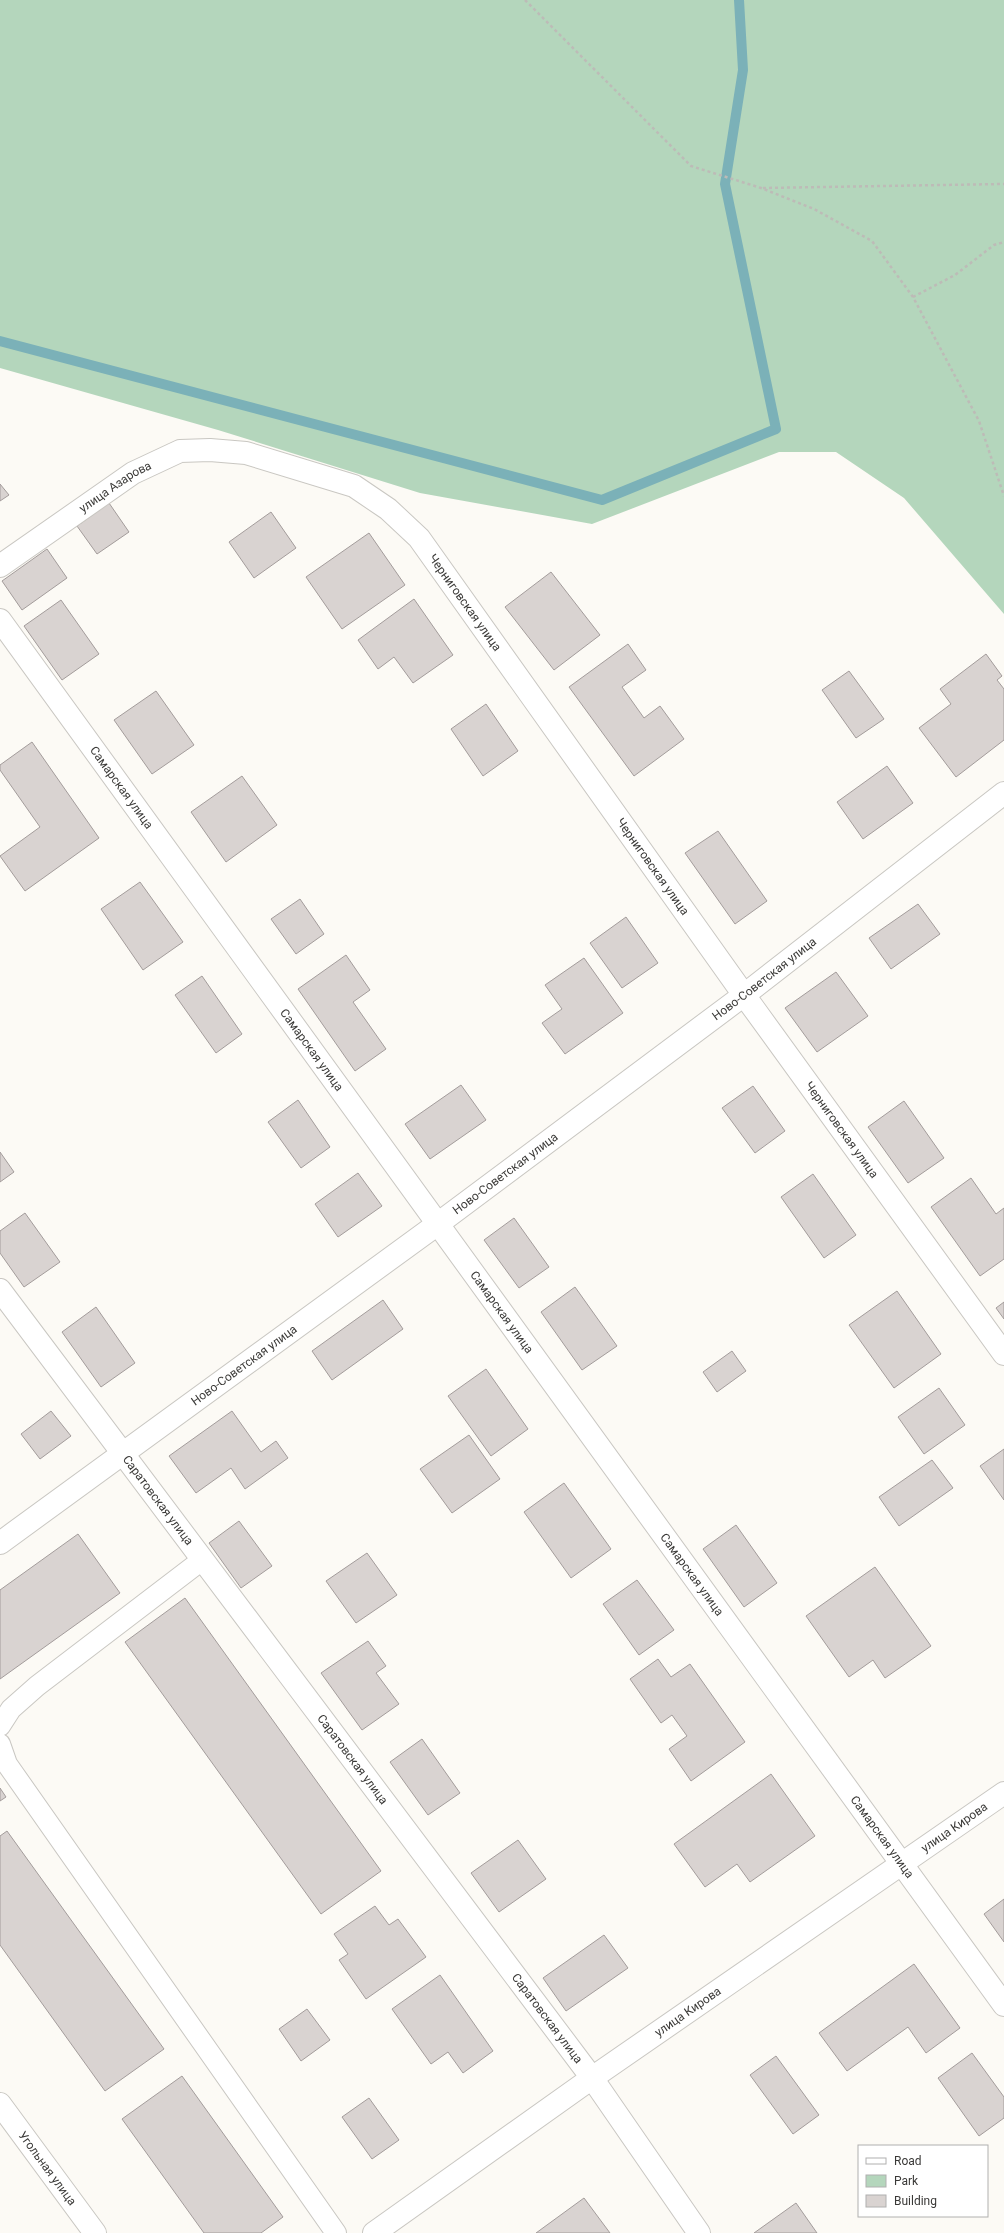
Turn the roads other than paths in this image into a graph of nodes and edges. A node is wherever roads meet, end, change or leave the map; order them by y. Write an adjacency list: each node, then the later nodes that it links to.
1 (246, 453): 2 (street, улица Азарова); 5 (street, Черниговская улица)
2 (0, 566)
3 (0, 620): 6 (street, Самарская улица)
4 (1004, 793): 5 (street, Ново-Советская улица)
5 (744, 995): 6 (street, Ново-Советская улица); 8 (street, Черниговская улица)
6 (438, 1223): 9 (street, Ново-Советская улица); 15 (street, Самарская улица)
7 (0, 1290): 9 (street, Саратовская улица)
8 (1004, 1354)
9 (121, 1453): 10 (street, Ново-Советская улица); 11 (street, Саратовская улица)
10 (0, 1543)
11 (202, 1560): 12 (lane); 17 (street, Саратовская улица)
12 (0, 1726)
13 (0, 1744): 20 (lane)
14 (1004, 1793): 15 (street, улица Кирова)
15 (900, 1864): 16 (street, Самарская улица); 17 (street, улица Кирова)
16 (1004, 2005)
17 (592, 2078): 21 (street, улица Кирова); 22 (street, Саратовская улица)
18 (0, 2104): 19 (street, Угольная улица)
19 (95, 2233)
20 (336, 2233)
21 (374, 2233)
22 (699, 2233)

